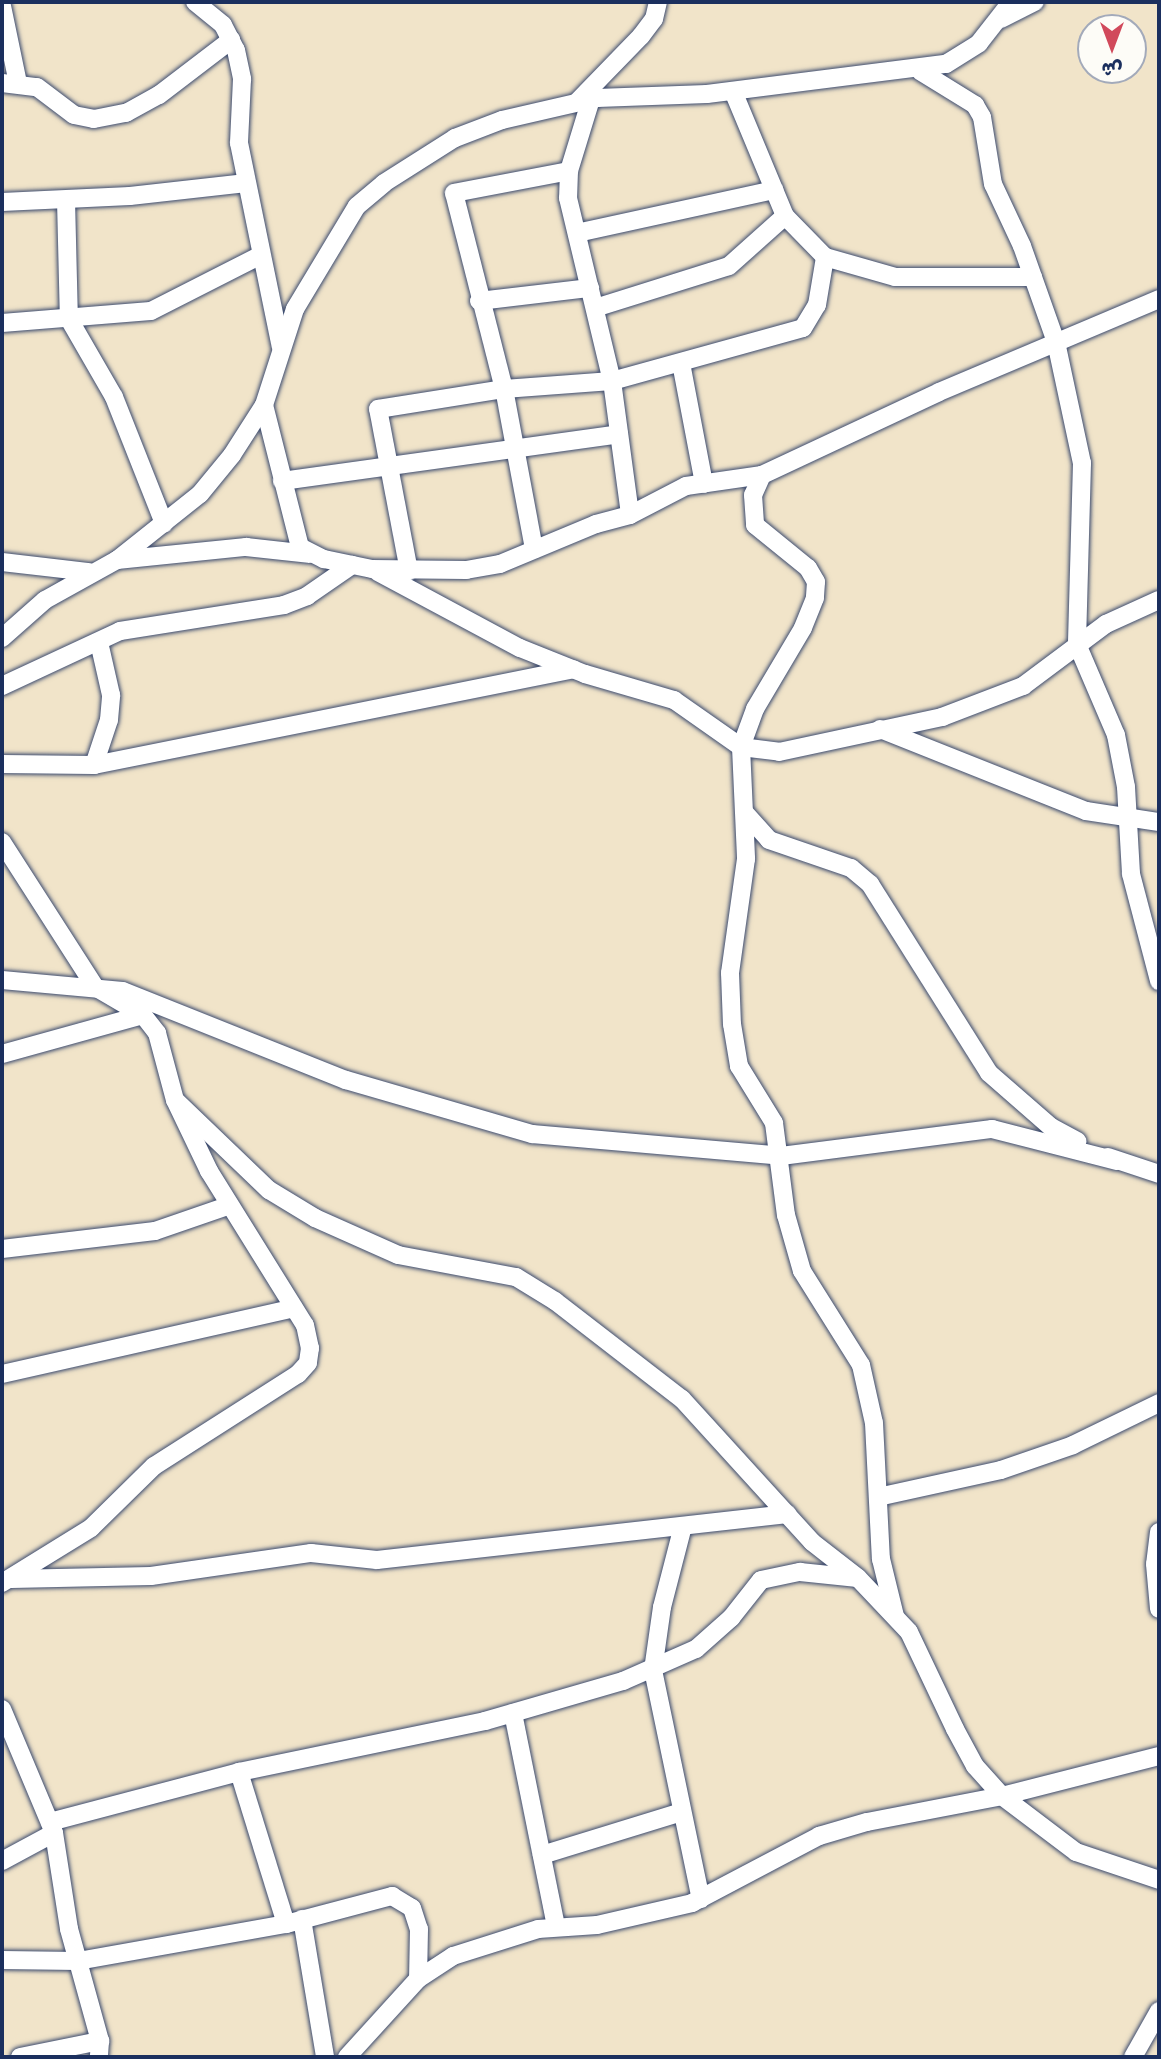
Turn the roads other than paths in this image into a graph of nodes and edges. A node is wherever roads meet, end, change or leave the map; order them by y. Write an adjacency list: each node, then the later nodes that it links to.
1 (195, 2): 7 (street)
2 (658, 2): 11 (street)
3 (1011, 2): 6 (street)
4 (1035, 2): 6 (street)
5 (2, 6): 9 (street)
6 (996, 23): 8 (street)
7 (230, 40): 9 (street); 13 (street)
8 (920, 71): 10 (street); 21 (street)
9 (10, 83)
10 (733, 91): 11 (street); 14 (street)
11 (584, 101): 12 (street); 29 (street)
12 (569, 171): 18 (street); 24 (street)
13 (246, 183): 15 (street); 19 (street)
14 (774, 190): 17 (street); 18 (street)
15 (66, 200): 16 (street); 26 (street)
16 (2, 202)
17 (785, 216): 20 (street); 25 (street)
18 (577, 233): 22 (street)
19 (261, 255): 26 (street); 29 (street)
20 (825, 257): 21 (street); 30 (street)
21 (1033, 277): 28 (street)
22 (590, 288): 24 (street); 25 (street)
23 (1159, 299): 28 (street)
24 (479, 301): 32 (street)
25 (595, 308): 31 (street)
26 (69, 319): 27 (street); 41 (street)
27 (2, 323)
28 (1056, 342): 37 (street); 54 (street)
29 (281, 347): 33 (street)
30 (681, 363): 31 (street); 39 (street)
31 (612, 381): 32 (street); 34 (street)
32 (504, 389): 35 (street); 36 (street)
33 (264, 405): 38 (street); 41 (street)
34 (619, 434): 35 (street); 40 (street)
35 (515, 449): 36 (street); 42 (street)
36 (388, 468): 38 (street); 48 (street)
37 (762, 475): 39 (street); 58 (street)
38 (282, 481): 43 (street)
39 (704, 484): 40 (street)
40 (630, 515): 42 (street)
41 (164, 523): 44 (street)
42 (534, 549): 48 (street)
43 (309, 554): 44 (street); 46 (street)
44 (117, 560): 49 (street)
45 (2, 562): 49 (street)
46 (352, 565): 47 (street); 53 (street)
47 (372, 569): 48 (street); 55 (street)
48 (410, 571)
49 (89, 572): 51 (street)
50 (1159, 600): 54 (street)
51 (8, 623): 52 (street)
52 (2, 638)
53 (99, 642): 56 (street); 60 (street)
54 (1077, 644): 57 (street); 62 (street)
55 (573, 669): 58 (street); 60 (street)
56 (2, 685)
57 (880, 729): 58 (street); 62 (street)
58 (741, 747): 61 (street)
59 (2, 764): 60 (street)
60 (94, 765)
61 (745, 813): 71 (street); 72 (street)
62 (1128, 818): 63 (street); 66 (street)
63 (1159, 822)
64 (2, 842): 67 (street)
65 (2, 981): 67 (street)
66 (1159, 981)
67 (95, 987): 68 (street); 71 (street)
68 (143, 1015): 69 (street); 70 (street)
69 (2, 1054)
70 (175, 1101): 74 (street); 80 (street)
71 (781, 1156): 72 (street); 79 (street)
72 (1116, 1161): 73 (street)
73 (1159, 1174)
74 (230, 1205): 75 (street); 76 (street)
75 (2, 1249)
76 (294, 1308): 77 (street); 84 (street)
77 (2, 1374)
78 (1159, 1403): 79 (street)
79 (878, 1497): 86 (street)
80 (787, 1514): 81 (street); 83 (street)
81 (683, 1526): 84 (street); 87 (street)
82 (1159, 1532): 85 (street)
83 (858, 1578): 86 (street); 87 (street)
84 (4, 1581)
85 (1159, 1609)
86 (896, 1618): 92 (street)
87 (653, 1670): 89 (street); 93 (street)
88 (2, 1709): 94 (street)
89 (513, 1713): 91 (street); 95 (street)
90 (1159, 1756): 92 (street)
91 (239, 1772): 94 (street); 99 (street)
92 (1002, 1796): 97 (street); 98 (street)
93 (682, 1812): 95 (street); 98 (street)
94 (52, 1828): 96 (street); 102 (street)
95 (541, 1855): 100 (street)
96 (2, 1861)
97 (1159, 1880)
98 (701, 1899): 100 (street)
99 (294, 1922): 102 (street); 103 (street); 107 (street)
100 (556, 1926): 103 (street)
101 (2, 1960): 102 (street)
102 (78, 1961): 105 (street)
103 (418, 1979): 108 (street)
104 (1159, 2011): 109 (street)
105 (99, 2049): 106 (street)
106 (20, 2057)
107 (325, 2057)
108 (347, 2057)
109 (1133, 2057)

